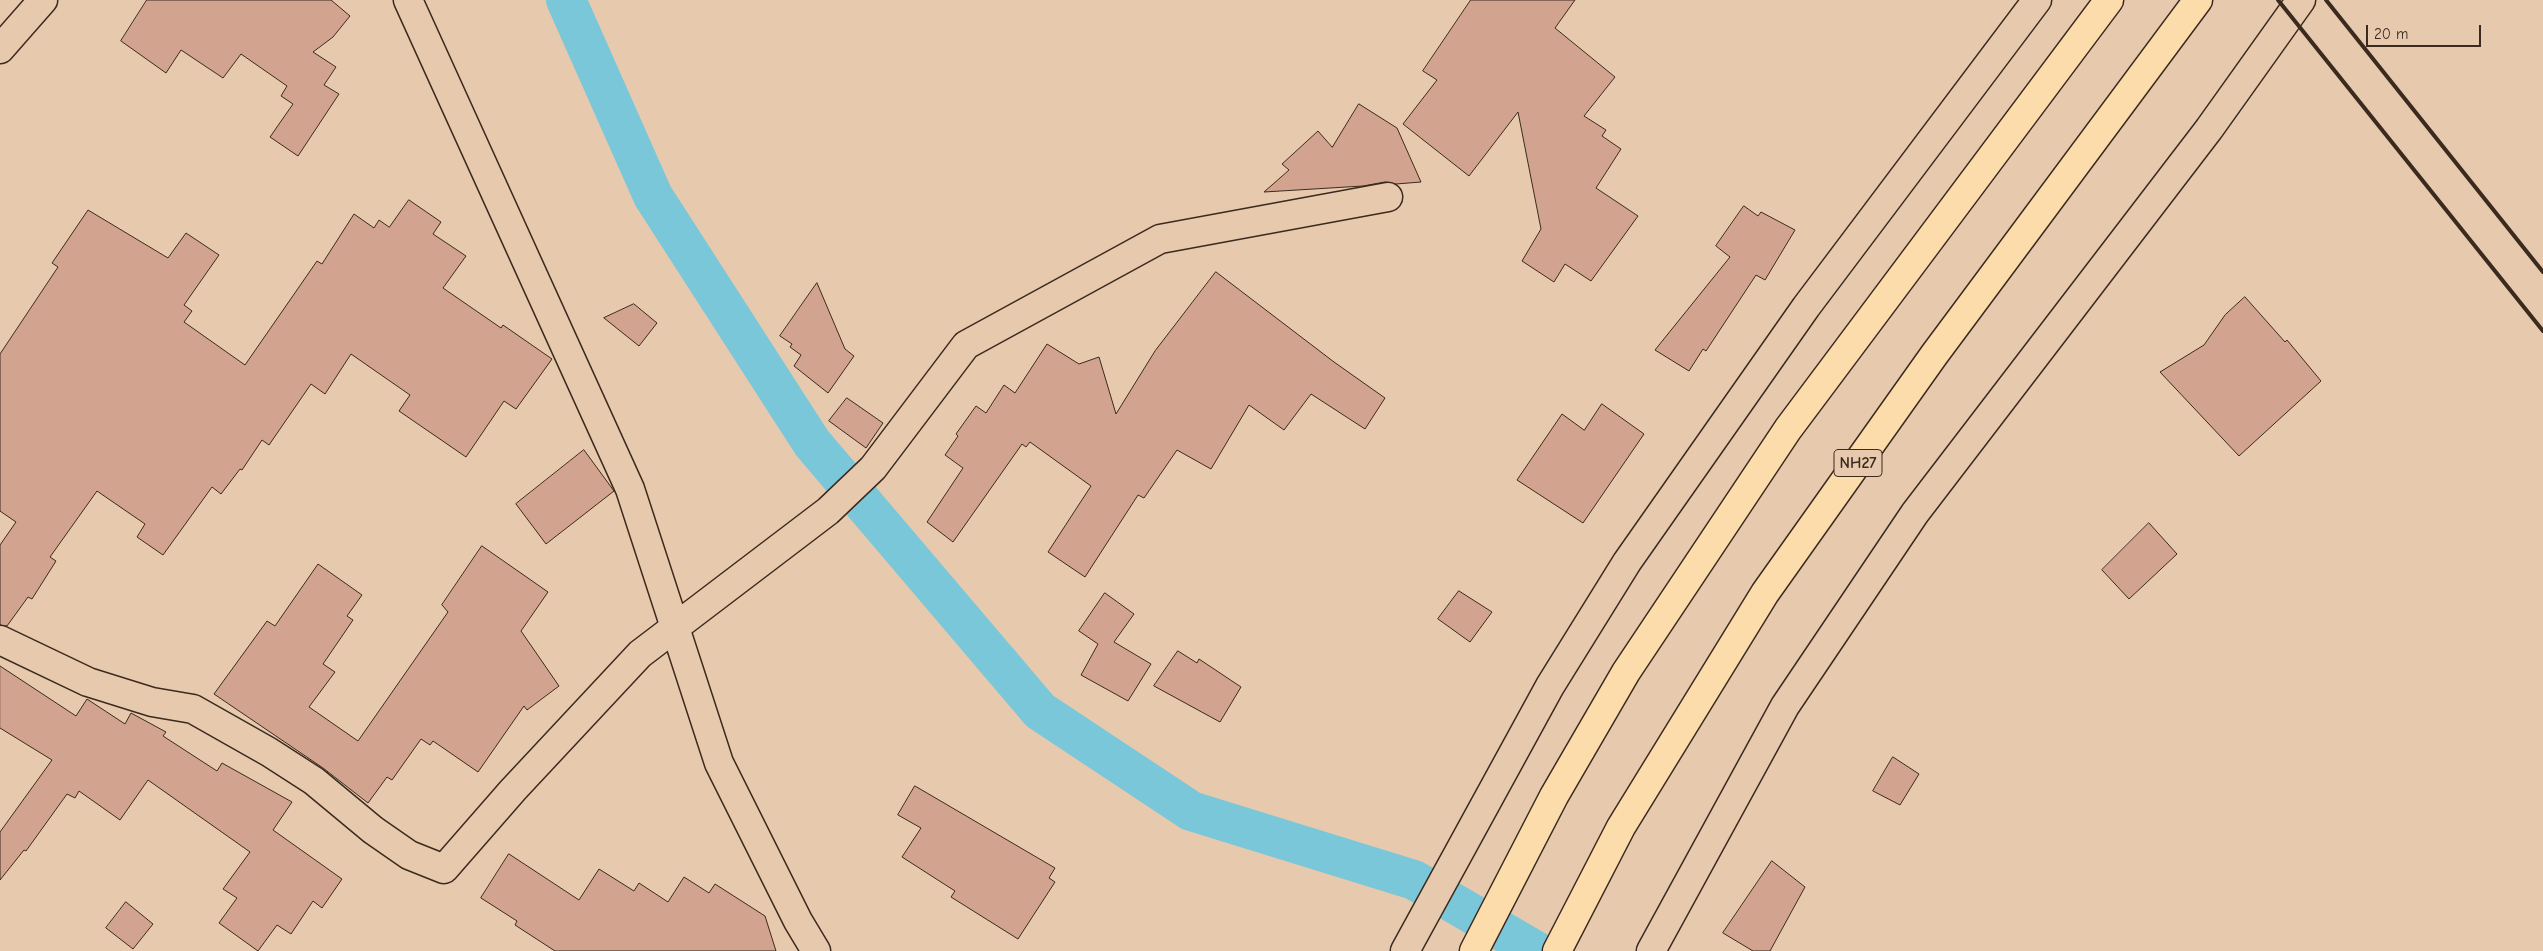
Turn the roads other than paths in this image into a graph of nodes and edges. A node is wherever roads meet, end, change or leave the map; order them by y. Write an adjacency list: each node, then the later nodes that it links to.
1 (43, 0): 7 (street)
2 (408, 0): 9 (street)
3 (2037, 0): 12 (street)
4 (2109, 0): 13 (highway)
5 (2198, 0): 14 (highway, NH27)
6 (2301, 0): 15 (street)
7 (0, 49)
8 (1388, 197): 9 (street)
9 (675, 627): 10 (street); 11 (street)
10 (0, 640)
11 (816, 951)
12 (1405, 951)
13 (1474, 951)
14 (1557, 951)
15 (1651, 951)

